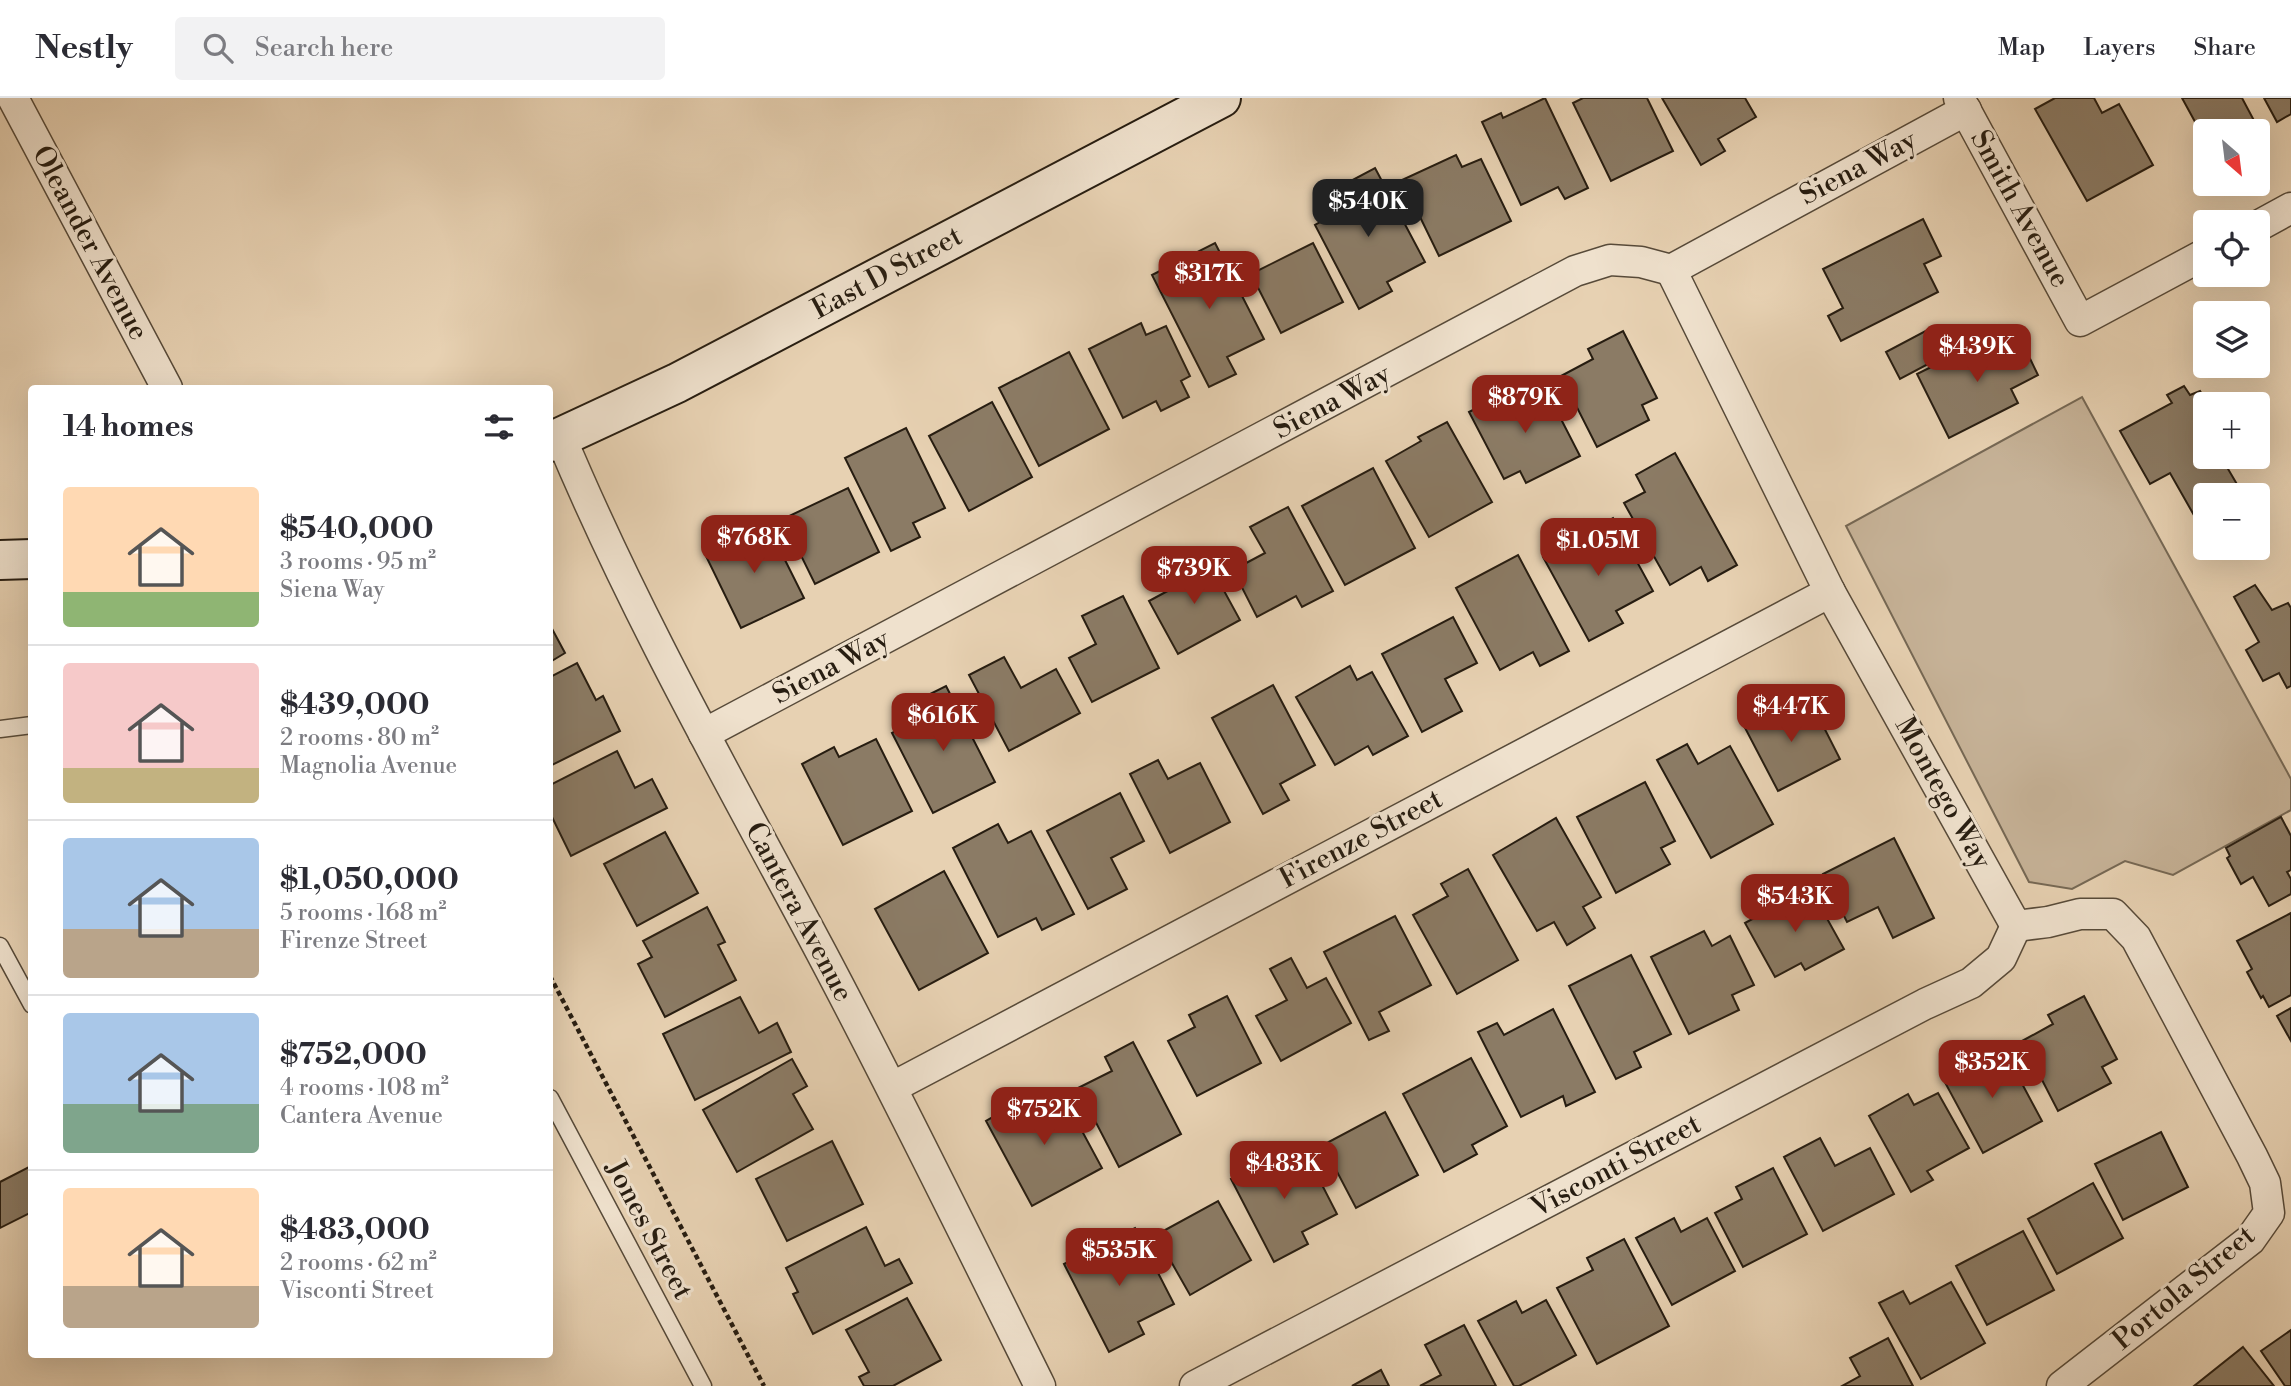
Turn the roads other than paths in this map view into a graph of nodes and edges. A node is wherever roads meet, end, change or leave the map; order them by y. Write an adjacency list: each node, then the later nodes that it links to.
1 (13, 98): 8 (street, Oleander Avenue)
2 (1221, 98): 9 (main road, East D Street)
3 (1962, 104): 6 (street, Smith Avenue); 7 (street, Siena Way)
4 (2291, 208): 5 (street)
5 (2270, 219)
6 (2193, 260)
7 (1671, 270): 12 (street, Montego Way); 15 (street, Siena Way)
8 (165, 385)
9 (555, 440): 15 (street, Cantera Avenue)
10 (28, 559): 11 (main road)
11 (0, 560)
12 (1830, 592): 16 (street, Montego Way); 19 (street, Firenze Street)
13 (28, 726): 14 (lane)
14 (0, 729)
15 (704, 734): 19 (street, Cantera Avenue)
16 (2016, 926): 23 (street, Visconti Street); 24 (street, Portola Street)
17 (0, 946): 18 (lane)
18 (28, 997)
19 (893, 1087): 22 (street, Cantera Avenue)
20 (553, 1104): 21 (lane, Jones Street)
21 (703, 1386)
22 (1040, 1386)
23 (1195, 1386)
24 (2062, 1386)

